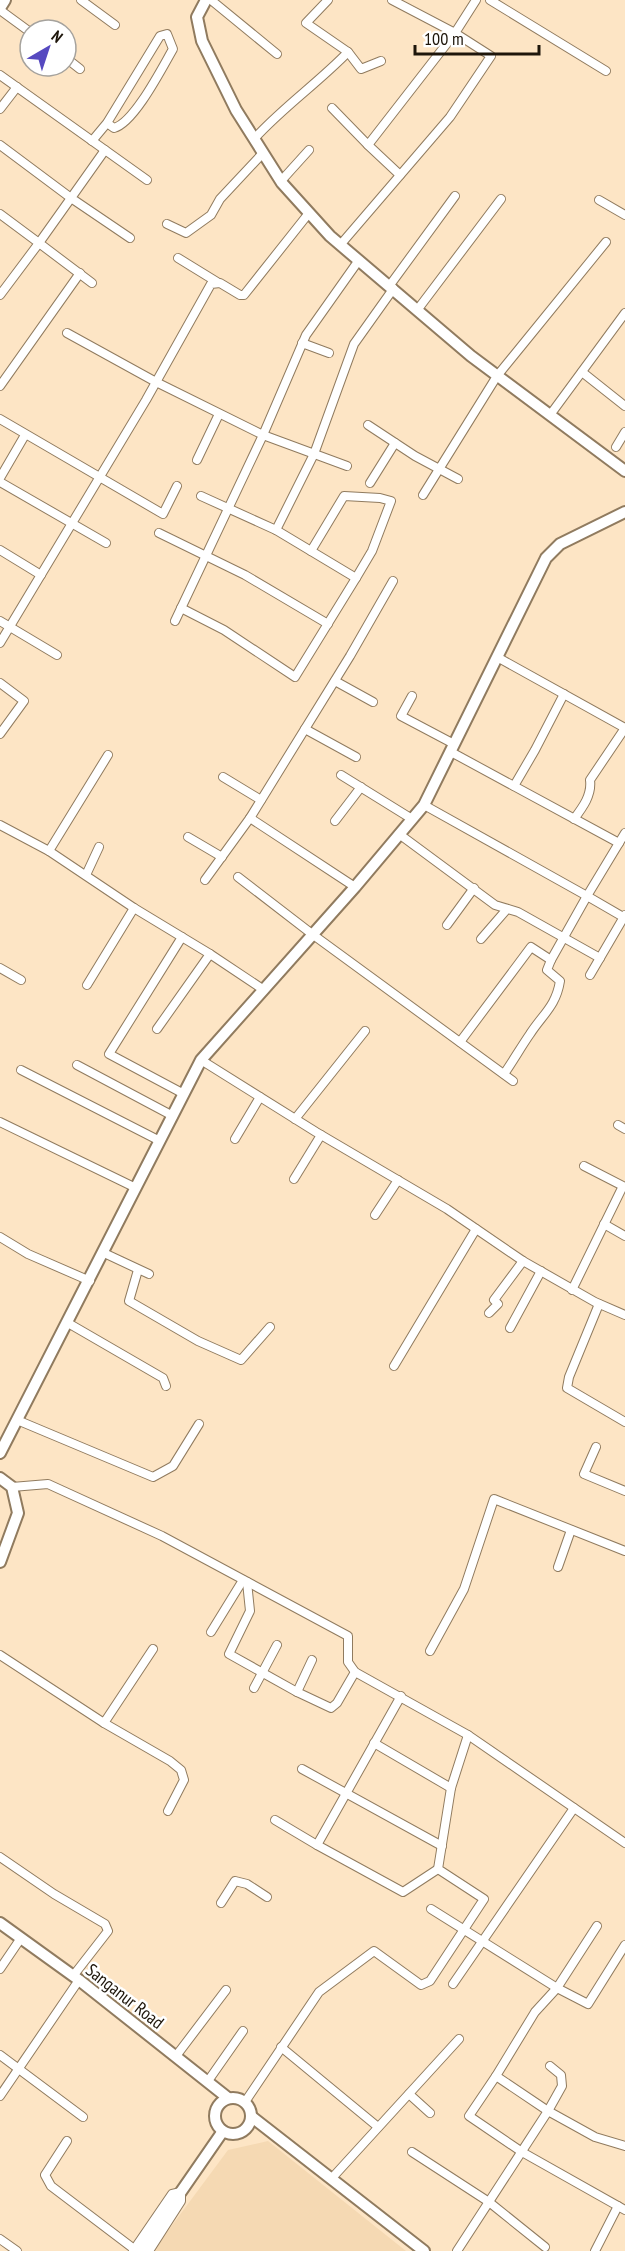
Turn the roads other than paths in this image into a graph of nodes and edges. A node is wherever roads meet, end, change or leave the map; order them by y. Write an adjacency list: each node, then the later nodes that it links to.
1 (5, 0): 9 (street)
2 (81, 0): 11 (street)
3 (206, 0): 22 (street)
4 (211, 0): 14 (street)
5 (328, 0): 13 (street)
6 (392, 0): 12 (street)
7 (476, 0): 12 (street)
8 (490, 0): 16 (street)
9 (0, 9): 10 (street)
10 (18, 23)
11 (115, 25)
12 (455, 33): 25 (street); 29 (street)
13 (348, 52): 15 (street); 22 (street)
14 (277, 54)
15 (381, 61)
16 (606, 71)
17 (0, 75): 18 (street)
18 (17, 87): 20 (street); 23 (street)
19 (332, 108): 25 (street)
20 (0, 109)
21 (107, 123): 21 (street); 23 (street)
22 (254, 139): 28 (street)
23 (92, 141): 26 (street)
24 (0, 145): 33 (street)
25 (368, 145): 29 (street)
26 (105, 150): 30 (street); 33 (street)
27 (309, 150): 31 (street)
28 (263, 153): 31 (street); 39 (street)
29 (400, 175): 43 (street)
30 (147, 180)
31 (281, 181): 36 (street)
32 (455, 196): 49 (street)
33 (71, 198): 40 (street); 42 (street)
34 (501, 200): 51 (street)
35 (599, 200): 38 (street)
36 (309, 213): 43 (street); 47 (street)
37 (0, 214): 42 (street)
38 (625, 215)
39 (167, 224)
40 (130, 238)
41 (606, 242): 57 (street)
42 (39, 243): 46 (street); 50 (street)
43 (340, 244): 45 (street)
44 (178, 258): 47 (street)
45 (359, 260): 49 (street); 54 (street)
46 (80, 273): 48 (street); 59 (street)
47 (217, 282): 58 (street)
48 (92, 283)
49 (390, 285): 51 (street); 70 (street)
50 (2, 290)
51 (418, 309): 57 (street)
52 (625, 313): 56 (street)
53 (67, 333): 58 (street)
54 (302, 343): 55 (street); 67 (street)
55 (329, 353)
56 (582, 372): 60 (street); 62 (street)
57 (497, 376): 62 (street); 73 (street)
58 (156, 382): 61 (street); 75 (street)
59 (0, 386)
60 (625, 406)
61 (219, 414): 67 (street); 71 (street)
62 (550, 415): 74 (street)
63 (0, 419): 66 (street)
64 (368, 425): 68 (street)
65 (625, 432): 69 (street)
66 (25, 435): 75 (street); 77 (street)
67 (263, 435): 70 (street); 82 (street)
68 (395, 443): 73 (street); 78 (street)
69 (616, 447)
70 (314, 454): 72 (street); 85 (street)
71 (197, 460)
72 (347, 466)
73 (440, 468): 76 (street); 80 (street)
74 (625, 471)
75 (99, 476): 79 (street); 84 (street)
76 (458, 479)
77 (0, 480): 84 (street)
78 (370, 483)
79 (177, 486)
80 (423, 495)
81 (201, 496): 82 (street)
82 (229, 508): 85 (street); 90 (street)
83 (625, 512): 101 (street)
84 (71, 523): 87 (street); 91 (street)
85 (276, 530): 89 (street)
86 (159, 533): 90 (street)
87 (106, 543)
88 (0, 550): 91 (street)
89 (311, 551): 92 (street); 92 (street)
90 (206, 556): 94 (street); 97 (street)
91 (41, 574): 98 (street)
92 (356, 578): 97 (street)
93 (393, 581): 102 (street)
94 (181, 608): 96 (street); 97 (street)
95 (0, 621): 98 (street)
96 (175, 621)
97 (328, 624)
98 (9, 627): 99 (street); 100 (street)
99 (0, 643)
100 (57, 655)
101 (496, 657): 104 (street); 110 (street)
102 (335, 681): 106 (street); 108 (street)
103 (0, 683): 109 (street)
104 (564, 694): 107 (street); 115 (street)
105 (412, 696): 110 (street)
106 (372, 702)
107 (625, 728): 121 (street)
108 (305, 729): 112 (street); 117 (street)
109 (0, 734)
110 (453, 748): 115 (street); 118 (street)
111 (108, 755): 129 (street)
112 (356, 757)
113 (341, 774): 116 (street)
114 (223, 777): 117 (street)
115 (514, 786): 121 (street)
116 (361, 787): 120 (street); 122 (street)
117 (261, 800): 119 (street)
118 (424, 804): 120 (street); 136 (street)
119 (250, 818): 130 (street); 134 (street)
120 (412, 819): 125 (street)
121 (574, 819): 127 (street)
122 (335, 821)
123 (0, 825): 129 (street)
124 (625, 833): 127 (street)
125 (399, 834): 134 (street); 135 (street)
126 (188, 837): 130 (street)
127 (620, 843): 136 (street)
128 (99, 847): 131 (street)
129 (49, 851): 131 (street)
130 (222, 857): 133 (street)
131 (86, 875): 137 (street)
132 (238, 877): 141 (street)
133 (205, 880)
134 (355, 887): 141 (street)
135 (474, 888): 138 (street); 140 (street)
136 (587, 896): 139 (street); 143 (street)
137 (134, 908): 142 (street); 151 (street)
138 (507, 909): 143 (street); 144 (street)
139 (625, 917): 146 (street)
140 (447, 925)
141 (312, 934): 152 (street); 155 (street)
142 (182, 936): 145 (street); 161 (street)
143 (564, 937): 146 (street); 147 (street)
144 (481, 939)
145 (210, 954): 152 (street); 153 (street)
146 (600, 958): 149 (street)
147 (551, 960): 155 (street); 159 (street)
148 (0, 968): 150 (street)
149 (590, 975)
150 (21, 980)
151 (87, 985)
152 (264, 990): 156 (street)
153 (157, 1029)
154 (365, 1031): 164 (street)
155 (460, 1042): 159 (street)
156 (201, 1060): 161 (street); 162 (street)
157 (77, 1065): 163 (street)
158 (21, 1070): 168 (street)
159 (504, 1074): 160 (street)
160 (513, 1081)
161 (183, 1094): 163 (street)
162 (260, 1097): 164 (street); 167 (street)
163 (173, 1116): 168 (street)
164 (295, 1119): 166 (street)
165 (0, 1122): 173 (street)
166 (321, 1135): 170 (street); 171 (street)
167 (235, 1139)
168 (160, 1141): 173 (street)
169 (584, 1166): 172 (street)
170 (294, 1179)
171 (398, 1180): 174 (street); 176 (street)
172 (624, 1185): 175 (street)
173 (136, 1188): 179 (street)
174 (375, 1215)
175 (604, 1224): 177 (street); 185 (street)
176 (476, 1229): 180 (street); 192 (street)
177 (625, 1236)
178 (0, 1237): 184 (street)
179 (104, 1253): 181 (street); 184 (street)
180 (523, 1261): 182 (street); 187 (street)
181 (138, 1270): 183 (street); 190 (street)
182 (541, 1271): 185 (street); 191 (street)
183 (149, 1274)
184 (90, 1281): 189 (street)
185 (573, 1290): 186 (street)
186 (599, 1304): 188 (street); 195 (street)
187 (489, 1313)
188 (625, 1315)
189 (68, 1323): 193 (street); 194 (street)
190 (270, 1327)
191 (510, 1328)
192 (394, 1366)
193 (166, 1386)
194 (17, 1420): 196 (street); 198 (street)
195 (625, 1422)
196 (199, 1424)
197 (596, 1447): 201 (street)
198 (0, 1453)
199 (0, 1478): 200 (street)
200 (12, 1487): 203 (street); 207 (street)
201 (625, 1491)
202 (571, 1530): 204 (street); 206 (street); 211 (street)
203 (4, 1540): 205 (street)
204 (625, 1551)
205 (0, 1562)
206 (558, 1567)
207 (245, 1581): 208 (street); 214 (street); 215 (street)
208 (211, 1632)
209 (277, 1646): 214 (street)
210 (153, 1649): 219 (street)
211 (430, 1651)
212 (0, 1655): 219 (street)
213 (312, 1660): 217 (street)
214 (262, 1672): 216 (street); 217 (street)
215 (355, 1672): 217 (street); 218 (street)
216 (254, 1688)
217 (297, 1692)
218 (401, 1696): 220 (street); 221 (street)
219 (104, 1723): 226 (street)
220 (468, 1735): 223 (street); 225 (street)
221 (374, 1743): 223 (street); 224 (street)
222 (302, 1769): 224 (street)
223 (451, 1788): 231 (street)
224 (345, 1794): 230 (street); 231 (street)
225 (574, 1808): 229 (street); 241 (street)
226 (168, 1811)
227 (275, 1820): 230 (street)
228 (625, 1830): 229 (street)
229 (622, 1841)
230 (317, 1845): 233 (street)
231 (442, 1846): 233 (street)
232 (0, 1857): 244 (street)
233 (438, 1869): 239 (street)
234 (267, 1897): 235 (street)
235 (221, 1903)
236 (431, 1910): 239 (street)
237 (0, 1923): 240 (street, Sanganur Road)
238 (597, 1926): 246 (street)
239 (464, 1929): 241 (street); 250 (street)
240 (21, 1938): 243 (street); 244 (street, Sanganur Road)
241 (482, 1942): 245 (street); 246 (street)
242 (625, 1945): 246 (street)
243 (0, 1969)
244 (76, 1978): 252 (street, Sanganur Road); 254 (street)
245 (453, 1984)
246 (557, 1988): 255 (street)
247 (226, 1990): 252 (street)
248 (243, 2031): 256 (street)
249 (459, 2039): 257 (street)
250 (281, 2047): 260 (street); 266 (street)
251 (0, 2055): 254 (street)
252 (176, 2056): 256 (street, Sanganur Road)
253 (550, 2066): 262 (street)
254 (20, 2069): 258 (street); 264 (street)
255 (496, 2076): 262 (street); 273 (street)
256 (210, 2083): 259 (street, Sanganur Road); 261 (street)
257 (409, 2094): 263 (street); 266 (street)
258 (0, 2096)
259 (228, 2098): 260 (street); 261 (street)
260 (245, 2102): 265 (street)
261 (216, 2110): 268 (street)
262 (548, 2111): 271 (street); 273 (street)
263 (430, 2113)
264 (83, 2117)
265 (252, 2117): 267 (street); 269 (street)
266 (378, 2127): 274 (street)
267 (268, 2130): 269 (street); 274 (street)
268 (223, 2131): 269 (street); 275 (street)
269 (241, 2132)
270 (67, 2141): 280 (street)
271 (625, 2146)
272 (412, 2152): 276 (street)
273 (522, 2152): 276 (street); 277 (street)
274 (332, 2178): 283 (street)
275 (179, 2195): 280 (street); 282 (street)
276 (489, 2202): 279 (street); 284 (street)
277 (621, 2208): 285 (street)
278 (0, 2238): 281 (street)
279 (545, 2247)
280 (136, 2250)
281 (18, 2251)
282 (149, 2251)
283 (424, 2251)
284 (457, 2251)
285 (595, 2251)

